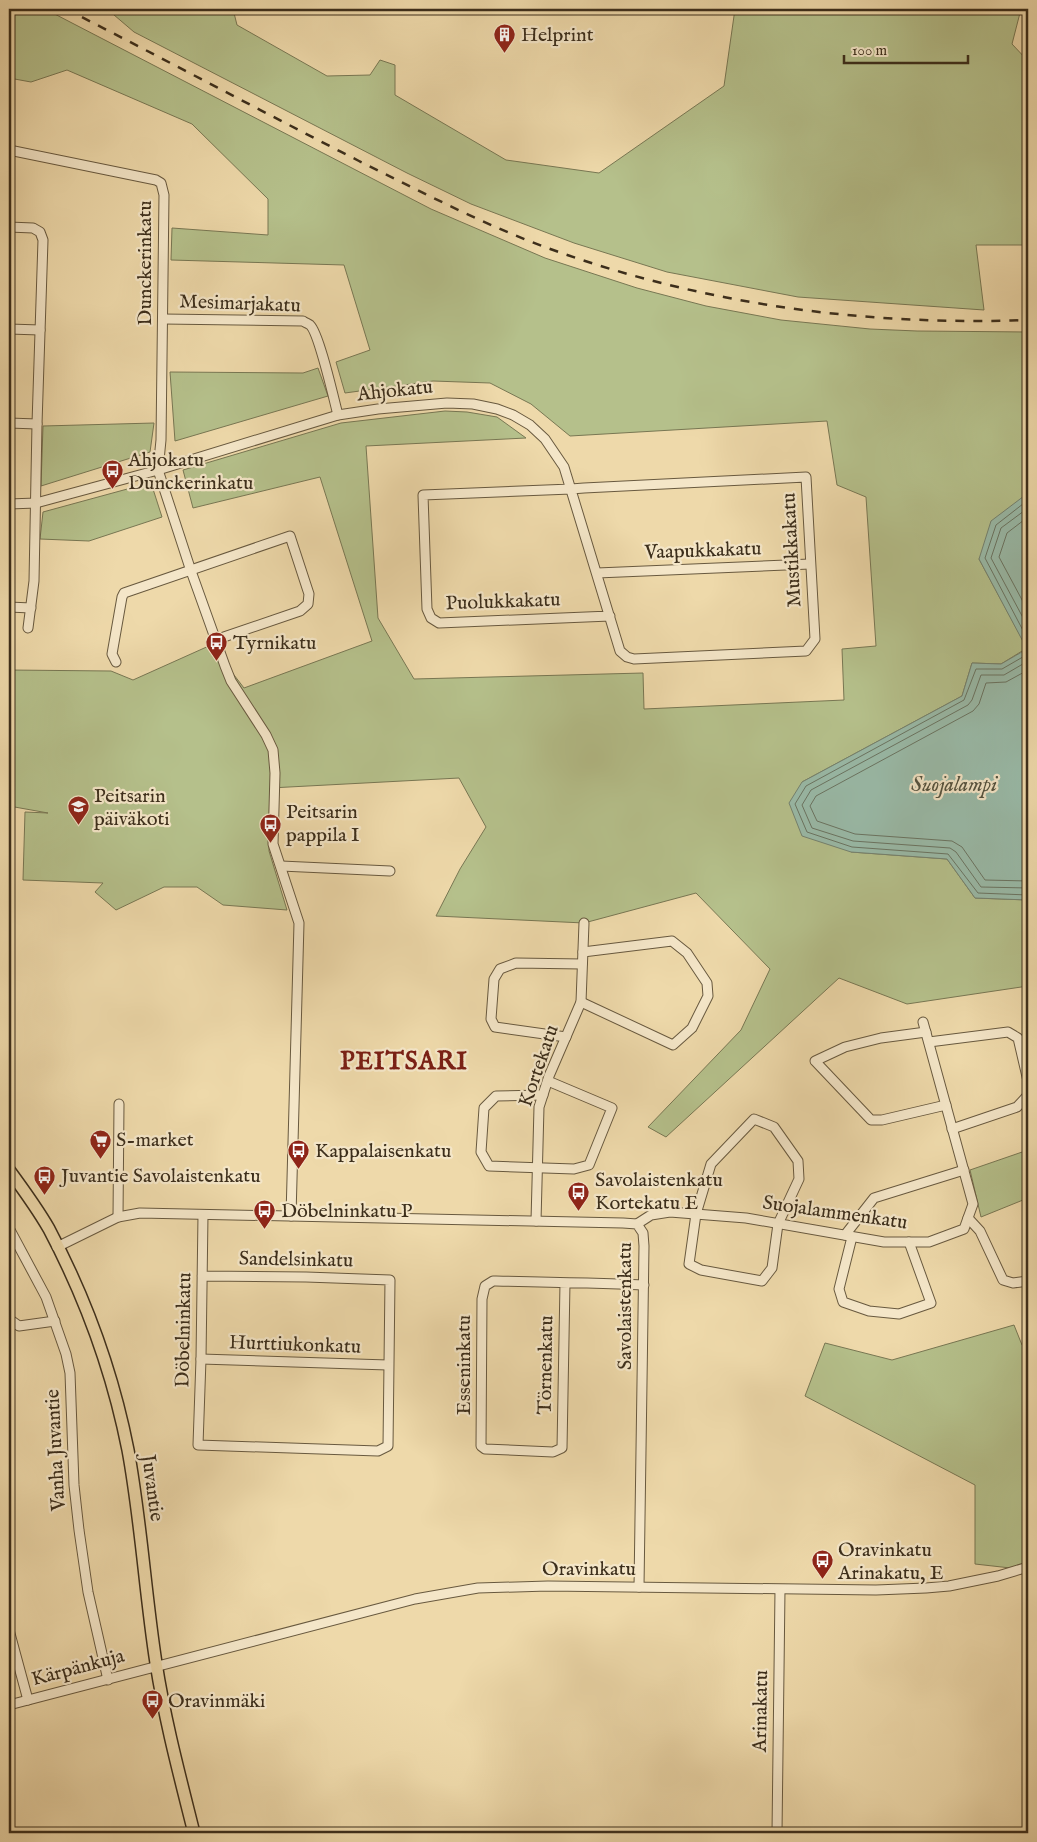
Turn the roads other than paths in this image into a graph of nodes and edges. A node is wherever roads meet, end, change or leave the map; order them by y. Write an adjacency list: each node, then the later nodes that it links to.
1 (9, 150): 3 (street, Dunckerinkatu)
2 (9, 227): 5 (street)
3 (163, 319): 6 (street, Mesimarjakatu); 9 (street, Dunckerinkatu)
4 (9, 329): 5 (street)
5 (40, 330): 8 (street)
6 (338, 415): 9 (street, Ahjokatu); 10 (street, Ahjokatu)
7 (9, 424): 8 (street)
8 (37, 424): 12 (street)
9 (158, 470): 12 (street, Ahjokatu); 14 (street)
10 (571, 489): 13 (street, Mustikkakatu); 15 (street, Ahjokatu); 18 (street, Puolukkakatu)
11 (9, 504): 12 (street, Ahjokatu)
12 (36, 504): 17 (street)
13 (810, 564): 15 (street, Vaapukkakatu); 21 (street, Mustikkakatu)
14 (191, 571): 20 (street); 20 (street); 22 (street)
15 (597, 573): 18 (street, Ahjokatu)
16 (9, 608): 17 (street)
17 (31, 608): 19 (street)
18 (610, 616): 21 (street, Ahjokatu)
19 (28, 628)
20 (215, 640): 23 (street)
21 (634, 659)
22 (116, 662)
23 (281, 866): 24 (street); 45 (street)
24 (390, 871)
25 (584, 923): 26 (street, Kortekatu)
26 (583, 952): 27 (street, Kortekatu); 28 (street)
27 (582, 964): 28 (street, Kortekatu); 31 (street)
28 (581, 1002): 31 (street, Kortekatu)
29 (924, 1022): 30 (street)
30 (926, 1032): 32 (street); 38 (street)
31 (566, 1037): 34 (street, Kortekatu)
32 (929, 1042): 33 (street); 38 (street)
33 (1028, 1081)
34 (548, 1082): 35 (street, Kortekatu); 40 (street)
35 (543, 1095): 40 (street, Kortekatu); 40 (street)
36 (1028, 1095): 39 (street)
37 (120, 1104): 46 (street)
38 (946, 1105): 39 (street)
39 (952, 1129): 42 (street)
40 (538, 1168): 48 (street, Kortekatu)
41 (9, 1170): 54 (main road, Juvantie)
42 (964, 1170): 47 (street); 52 (street)
43 (696, 1214): 49 (street, Suojalammenkatu); 50 (street, Suojalammenkatu); 50 (street); 50 (street)
44 (202, 1215): 45 (street, Savolaistenkatu); 46 (street, Savolaistenkatu); 55 (street, Döbelninkatu)
45 (291, 1216): 48 (street, Savolaistenkatu)
46 (118, 1217): 54 (street, Savolaistenkatu)
47 (968, 1218): 53 (street, Suojalammenkatu); 56 (street)
48 (536, 1221): 49 (street, Savolaistenkatu)
49 (637, 1224): 58 (street, Savolaistenkatu)
50 (778, 1224): 52 (street, Suojalammenkatu)
51 (9, 1228): 60 (street, Vanha Juvantie)
52 (848, 1236): 53 (street, Suojalammenkatu); 53 (street)
53 (910, 1242)
54 (57, 1247): 68 (main road, Juvantie)
55 (202, 1276): 61 (street, Döbelninkatu); 62 (street, Sandelsinkatu)
56 (1028, 1281)
57 (565, 1283): 58 (street); 63 (street, Esseninkatu); 63 (street, Törnenkatu)
58 (644, 1285): 65 (street, Savolaistenkatu)
59 (9, 1319): 60 (street)
60 (55, 1322): 69 (street, Vanha Juvantie)
61 (201, 1360): 62 (street, Hurttiukonkatu); 62 (street, Döbelninkatu)
62 (388, 1364)
63 (481, 1446)
64 (1028, 1567): 66 (street, Oravinkatu)
65 (639, 1587): 66 (street, Oravinkatu); 68 (street, Oravinkatu)
66 (780, 1590): 73 (street, Arinakatu)
67 (9, 1630): 70 (street)
68 (157, 1665): 69 (street, Kärpänkuja); 72 (main road, Juvantie)
69 (108, 1680): 70 (street, Kärpänkuja)
70 (28, 1700): 71 (street, Kärpänkuja)
71 (9, 1705)
72 (194, 1833)
73 (777, 1833)

